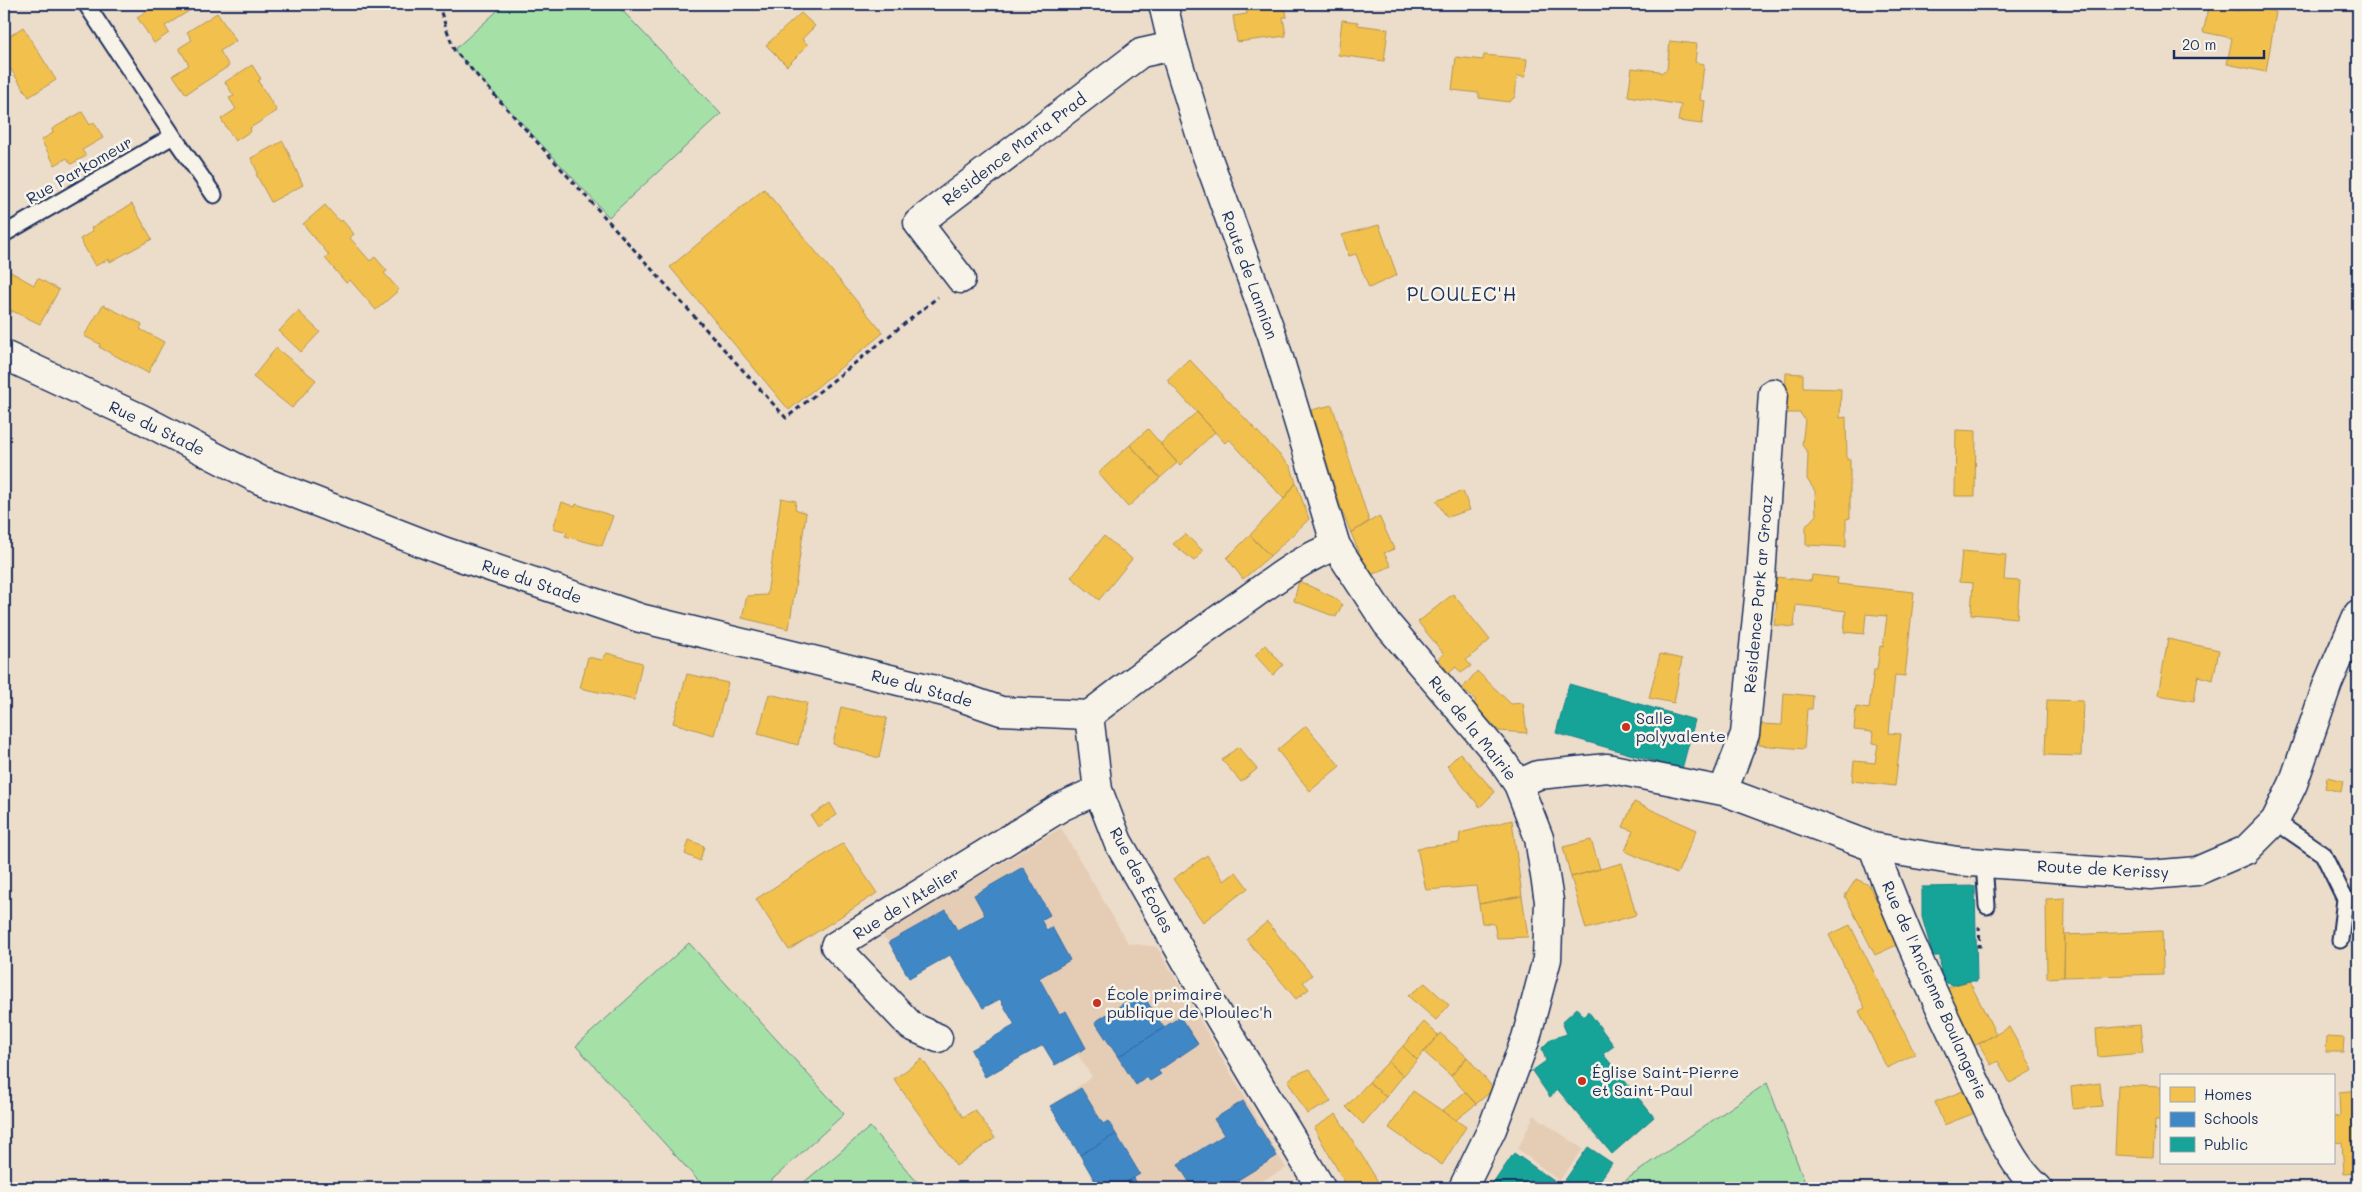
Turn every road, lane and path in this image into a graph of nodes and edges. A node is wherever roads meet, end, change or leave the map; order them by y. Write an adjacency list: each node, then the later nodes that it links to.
1 (86, 4): 5 (lane)
2 (438, 4): 8 (path)
3 (1163, 4): 4 (street, Route de Lannion)
4 (1172, 46): 8 (street, Résidence Maria Prad); 11 (street, Route de Lannion)
5 (173, 136): 6 (lane); 7 (lane, Rue Parkomeur)
6 (214, 196)
7 (4, 234)
8 (961, 279)
9 (4, 356): 13 (street, Rue du Stade)
10 (1773, 393): 16 (street, Résidence Park ar Groaz)
11 (1336, 546): 13 (street); 14 (street, Rue de la Mairie)
12 (2358, 614): 17 (street, Route de Kerissy)
13 (1089, 715): 15 (street, Rue des Écoles)
14 (1518, 784): 16 (street); 26 (street, Rue de la Mairie)
15 (1098, 790): 24 (street, Rue de l'Atelier); 25 (street, Rue des Écoles)
16 (1723, 790): 18 (street)
17 (2275, 821): 19 (street, Route de Kerissy); 22 (lane)
18 (1873, 847): 19 (street, Route de Kerissy); 27 (street, Rue de l'Ancienne Boulangerie)
19 (1984, 863): 20 (lane)
20 (1987, 906)
21 (1979, 924): 23 (path)
22 (2340, 940)
23 (1976, 946)
24 (938, 1038)
25 (1321, 1188)
26 (1463, 1188)
27 (2038, 1188)

